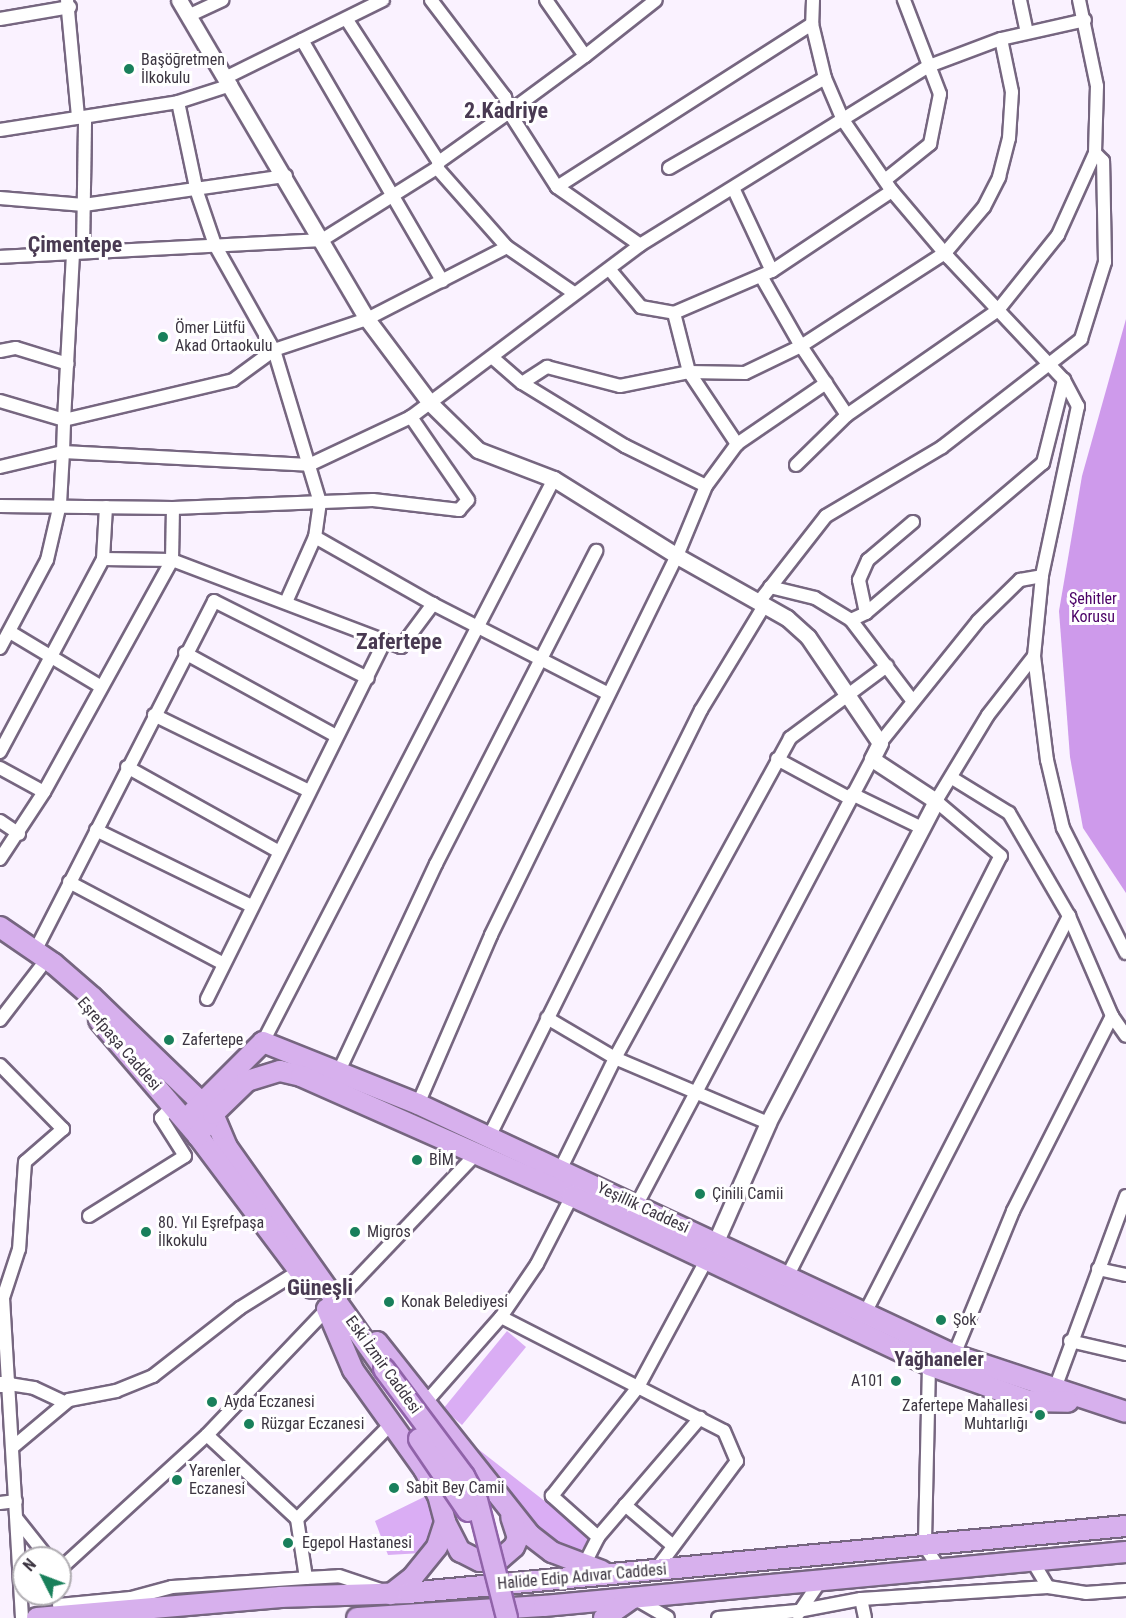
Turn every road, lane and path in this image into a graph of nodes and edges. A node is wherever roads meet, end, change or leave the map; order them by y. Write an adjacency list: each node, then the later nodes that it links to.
1 (179, 0): 12 (street)
2 (222, 0): 12 (street)
3 (383, 0): 14 (street)
4 (431, 0): 25 (street)
5 (546, 0): 20 (street)
6 (656, 0): 20 (street)
7 (813, 0): 16 (street)
8 (904, 0): 21 (street)
9 (1020, 0): 17 (street)
10 (1079, 0): 15 (street)
11 (68, 4): 13 (street); 26 (street)
12 (188, 16): 23 (street)
13 (0, 19)
14 (347, 20): 19 (street); 30 (street)
15 (1085, 20): 17 (street); 29 (street)
16 (812, 24): 22 (street); 34 (street)
17 (1027, 32): 18 (street)
18 (1001, 39): 21 (street); 45 (street)
19 (302, 40): 23 (street); 37 (street)
20 (585, 56): 25 (street)
21 (929, 66): 27 (street); 33 (street)
22 (825, 78): 27 (street); 31 (street)
23 (229, 81): 24 (street); 32 (street)
24 (178, 102): 26 (street); 36 (street)
25 (509, 112): 30 (street); 34 (street)
26 (82, 118): 28 (street); 39 (street)
27 (843, 120): 33 (street); 35 (street)
28 (0, 130)
29 (1095, 153): 51 (street); 59 (street)
30 (438, 165): 37 (street); 43 (street)
31 (669, 168)
32 (286, 176): 36 (street); 40 (street)
33 (889, 185): 45 (street); 48 (street)
34 (558, 188): 42 (street)
35 (734, 190): 42 (street); 48 (street)
36 (197, 192): 39 (street); 41 (street)
37 (393, 197): 40 (street); 49 (street)
38 (0, 198): 39 (street)
39 (84, 205): 44 (street)
40 (322, 240): 41 (street); 53 (street)
41 (214, 245): 44 (street); 55 (street)
42 (640, 245): 47 (street)
43 (507, 247): 49 (street); 50 (street)
44 (78, 252): 46 (street); 58 (street)
45 (945, 253): 51 (street); 54 (street)
46 (0, 257)
47 (609, 270): 50 (street); 52 (street)
48 (767, 273): 52 (street); 54 (street)
49 (442, 281): 53 (street)
50 (574, 293): 57 (street)
51 (998, 310): 59 (street); 66 (street)
52 (674, 313): 60 (street)
53 (367, 319): 55 (street); 65 (street)
54 (801, 346): 60 (street); 63 (street)
55 (274, 350): 68 (street); 73 (street)
56 (0, 351): 58 (street)
57 (493, 358): 62 (street); 65 (street)
58 (68, 364): 68 (street)
59 (1049, 364): 61 (street); 90 (street)
60 (689, 372): 62 (street); 69 (street)
61 (1064, 380): 89 (street); 94 (street)
62 (522, 383): 77 (street)
63 (826, 383): 66 (street); 69 (street)
64 (0, 401): 68 (street)
65 (430, 403): 67 (street); 76 (street)
66 (847, 415): 74 (street)
67 (411, 417): 73 (street); 78 (street)
68 (64, 420): 70 (street)
69 (737, 444): 77 (street)
70 (63, 452): 72 (street); 73 (street); 79 (street)
71 (0, 456): 72 (street)
72 (20, 462): 75 (street)
73 (309, 465): 78 (street)
74 (796, 465)
75 (0, 467)
76 (554, 479): 86 (street); 96 (street)
77 (706, 486): 86 (street)
78 (320, 502): 82 (street); 84 (street)
79 (60, 504): 80 (street); 81 (street); 97 (street)
80 (0, 506)
81 (106, 507): 82 (street); 87 (street)
82 (173, 508): 88 (street)
83 (913, 522): 94 (street)
84 (315, 537): 91 (street); 92 (street)
85 (596, 551): 103 (street)
86 (677, 556): 93 (street); 107 (street)
87 (103, 559): 88 (street); 101 (street)
88 (172, 560): 91 (street); 106 (street)
89 (1042, 576): 102 (street); 109 (street)
90 (770, 587): 93 (street); 95 (street)
91 (287, 600): 98 (street)
92 (433, 604): 96 (street); 98 (street)
93 (761, 605): 108 (street); 139 (street)
94 (866, 613): 95 (street)
95 (851, 620): 104 (street)
96 (477, 626): 103 (street); 142 (street)
97 (10, 632): 99 (street); 101 (street)
98 (384, 642): 105 (street)
99 (0, 648)
100 (185, 653): 105 (street); 110 (street); 111 (street)
101 (49, 656): 106 (street); 113 (street)
102 (1034, 656): 118 (street); 134 (street)
103 (540, 658): 107 (street); 145 (street)
104 (887, 666): 108 (street); 109 (street)
105 (368, 678): 111 (street)
106 (100, 686): 120 (street)
107 (608, 693): 147 (street)
108 (846, 694): 112 (street); 114 (street)
109 (912, 700): 112 (street)
110 (154, 715): 116 (street); 119 (street)
111 (336, 736): 119 (street)
112 (880, 743): 115 (street)
113 (0, 752)
114 (777, 759): 121 (street); 143 (street)
115 (872, 759): 121 (street); 122 (street)
116 (127, 767): 125 (street); 127 (street)
117 (0, 768): 120 (street)
118 (952, 777): 122 (street); 131 (street)
119 (309, 791): 127 (street)
120 (44, 792): 126 (street)
121 (850, 796): 124 (street); 146 (street)
122 (936, 801): 124 (street); 163 (street)
123 (0, 821): 126 (street)
124 (922, 828): 150 (street)
125 (96, 830): 129 (street); 130 (street)
126 (19, 834): 128 (street)
127 (278, 851): 130 (street)
128 (0, 859)
129 (69, 882): 135 (street); 136 (street)
130 (252, 906): 136 (street)
131 (1070, 916): 138 (street); 166 (street)
132 (0, 927): 135 (main road, Eşrefpaşa Caddesi)
133 (0, 944): 135 (main road, Eşrefpaşa Caddesi)
134 (1126, 953)
135 (37, 959): 140 (street); 148 (main road, Eşrefpaşa Caddesi); 149 (main road, Eşrefpaşa Caddesi)
136 (224, 964): 137 (street)
137 (207, 999)
138 (1112, 1016): 141 (street); 170 (street)
139 (547, 1018): 143 (street); 152 (street)
140 (0, 1020)
141 (1126, 1036)
142 (263, 1042): 145 (main road, Yeşillik Caddesi); 148 (main road, Yeşillik Caddesi)
143 (615, 1058): 146 (street); 154 (street)
144 (0, 1065): 164 (street)
145 (339, 1071): 147 (main road, Yeşillik Caddesi)
146 (695, 1092): 150 (street); 157 (street)
147 (417, 1104): 152 (main road, Yeşillik Caddesi)
148 (207, 1107): 149 (main road, Yeşillik Caddesi); 151 (main road, Yeşillik Caddesi); 153 (main road, Yeşillik Caddesi); 165 (main road, Eski İzmir Caddesi)
149 (179, 1113): 151 (main road, Eşrefpaşa Caddesi); 158 (street)
150 (768, 1123): 159 (street)
151 (198, 1136): 161 (main road, Eski İzmir Caddesi)
152 (489, 1137): 154 (main road, Yeşillik Caddesi)
153 (476, 1154): 155 (main road, Yeşillik Caddesi); 165 (street)
154 (560, 1170): 157 (main road, Yeşillik Caddesi)
155 (572, 1196): 159 (main road, Yeşillik Caddesi); 167 (street)
156 (1126, 1196): 160 (street)
157 (636, 1206): 159 (main road, Yeşillik Caddesi)
158 (89, 1216)
159 (712, 1250): 163 (main road, Yeşillik Caddesi); 171 (main road, Yeşillik Caddesi); 174 (street)
160 (1098, 1269): 162 (street); 168 (street)
161 (299, 1271): 165 (main road, Eski İzmir Caddesi); 176 (street)
162 (1126, 1275)
163 (787, 1277): 166 (main road, Yeşillik Caddesi)
164 (1, 1298): 173 (street)
165 (337, 1308): 172 (main road, Eski İzmir Caddesi); 177 (main road); 181 (main road); 182 (street)
166 (864, 1315): 170 (main road, Yeşillik Caddesi)
167 (501, 1317): 174 (street); 177 (street)
168 (1070, 1341): 169 (street); 175 (street)
169 (1126, 1354)
170 (954, 1355): 171 (main road); 175 (main road, Yeşillik Caddesi)
171 (929, 1365): 180 (main road, Yeşillik Caddesi); 197 (street)
172 (379, 1372): 220 (main road, Eski İzmir Caddesi, bridge); 221 (main road, Eski İzmir Caddesi, bridge)
173 (5, 1384): 176 (street); 183 (street)
174 (638, 1387): 179 (street); 192 (street)
175 (1054, 1390): 178 (main road, Yeşillik Caddesi)
176 (64, 1402): 183 (street)
177 (426, 1402): 186 (main road)
178 (1126, 1412)
179 (700, 1418): 187 (street); 193 (street)
180 (1126, 1418)
181 (390, 1425): 189 (street); 190 (main road)
182 (207, 1435): 189 (street); 199 (street)
183 (13, 1447): 184 (street)
184 (16, 1501): 185 (street); 188 (street)
185 (0, 1503)
186 (504, 1503): 190 (main road); 201 (main road)
187 (625, 1505): 192 (street); 193 (street)
188 (17, 1519): 194 (street); 195 (street)
189 (297, 1519): 205 (street)
190 (445, 1522): 196 (main road)
191 (1126, 1526): 197 (main road, Halide Edip Adıvar Caddesi)
192 (598, 1537): 201 (street)
193 (672, 1545): 202 (street)
194 (19, 1546)
195 (38, 1546)
196 (437, 1547): 210 (main road); 211 (main road)
197 (925, 1547): 202 (main road, Halide Edip Adıvar Caddesi); 203 (street)
198 (1126, 1552): 200 (main road, Halide Edip Adıvar Caddesi)
199 (72, 1558)
200 (1033, 1563): 203 (main road, Halide Edip Adıvar Caddesi); 208 (street)
201 (583, 1567): 204 (main road)
202 (655, 1571): 204 (main road, Halide Edip Adıvar Caddesi)
203 (941, 1571): 206 (main road, Halide Edip Adıvar Caddesi)
204 (613, 1574): 207 (main road, Halide Edip Adıvar Caddesi)
205 (306, 1578): 211 (street); 214 (street)
206 (821, 1580): 212 (main road, Halide Edip Adıvar Caddesi); 217 (street)
207 (524, 1582): 210 (main road, Halide Edip Adıvar Caddesi); 216 (main road)
208 (1048, 1587): 209 (street); 213 (street)
209 (1126, 1590)
210 (422, 1592): 211 (main road, Halide Edip Adıvar Caddesi); 215 (main road)
211 (391, 1594): 214 (main road, Halide Edip Adıvar Caddesi)
212 (633, 1597): 216 (main road, Halide Edip Adıvar Caddesi); 222 (main road); 223 (street)
213 (861, 1599): 217 (street); 226 (street)
214 (58, 1609): 218 (main road, Halide Edip Adıvar Caddesi)
215 (440, 1612): 216 (main road, Halide Edip Adıvar Caddesi); 219 (main road, Halide Edip Adıvar Caddesi)
216 (544, 1612)
217 (798, 1614): 225 (street)
218 (37, 1618)
219 (357, 1618)
220 (494, 1618)
221 (507, 1618)
222 (604, 1618)
223 (668, 1618)
224 (718, 1618): 225 (street)
225 (726, 1618)
226 (866, 1618)

